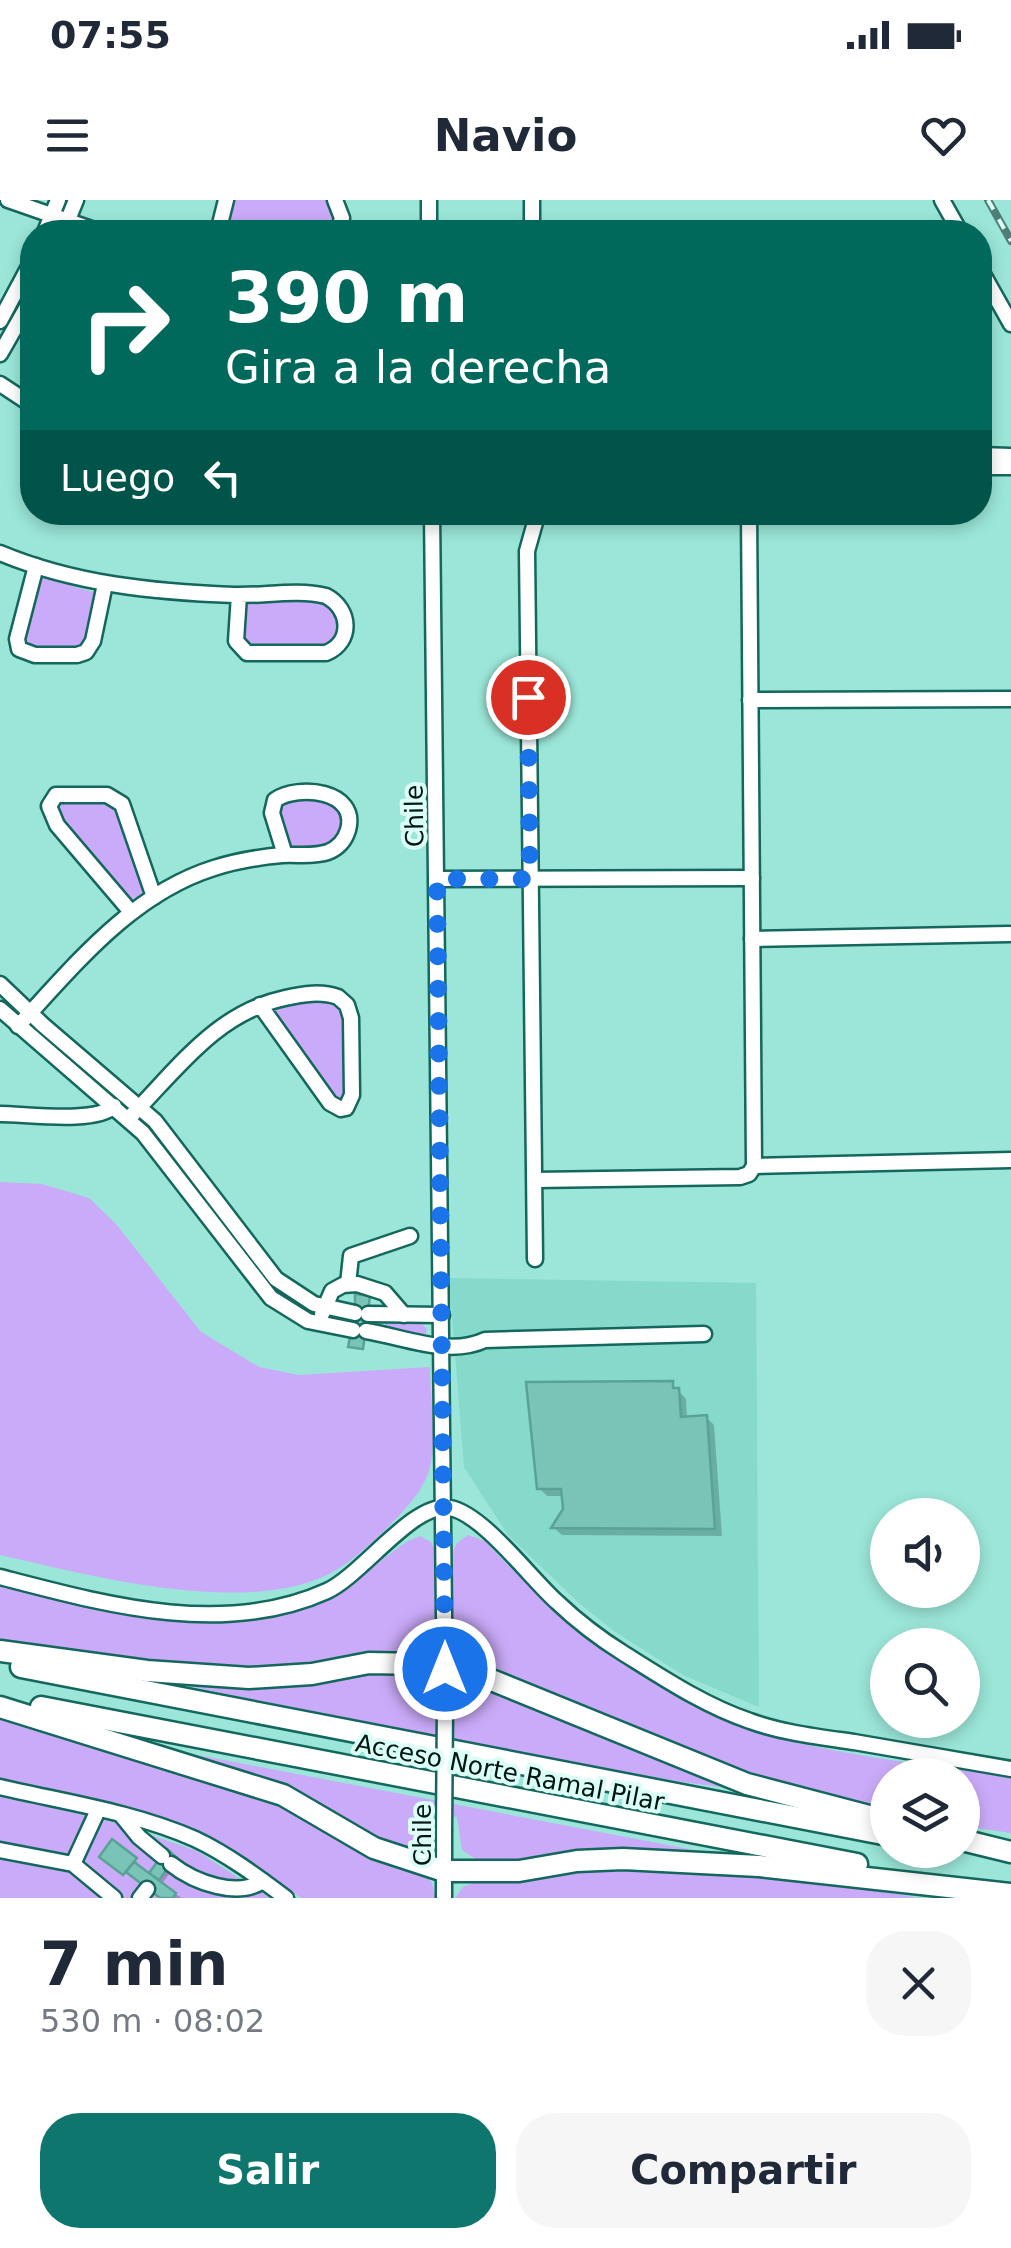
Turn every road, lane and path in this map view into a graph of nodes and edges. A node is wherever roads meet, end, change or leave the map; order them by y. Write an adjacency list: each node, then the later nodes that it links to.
1 (8, 200): 3 (street)
2 (58, 200): 3 (street)
3 (52, 216): 4 (street); 5 (street)
4 (50, 220)
5 (57, 220)
6 (20, 284): 9 (street)
7 (992, 290): 10 (street)
8 (20, 319): 11 (street)
9 (0, 321)
10 (1011, 324)
11 (0, 354)
12 (432, 525): 23 (street, Chile)
13 (534, 525): 24 (street)
14 (749, 525): 20 (street)
15 (0, 554): 16 (street)
16 (36, 566): 17 (street); 17 (street)
17 (105, 584): 18 (street)
18 (239, 595): 18 (street)
19 (1011, 699): 20 (street)
20 (750, 700): 22 (street)
21 (286, 855): 21 (street); 25 (street)
22 (752, 878): 24 (street); 28 (street)
23 (437, 879): 24 (street); 46 (street, Chile)
24 (530, 879): 40 (street)
25 (154, 897): 26 (street); 26 (street)
26 (131, 912): 32 (street)
27 (1010, 934): 28 (street)
28 (752, 938): 39 (street)
29 (0, 984): 32 (street)
30 (260, 1005): 30 (street); 35 (street)
31 (0, 1009): 33 (street)
32 (30, 1014): 33 (street); 35 (street)
33 (18, 1026): 34 (street)
34 (114, 1106): 36 (street); 37 (street)
35 (140, 1107): 37 (street); 44 (street)
36 (0, 1114)
37 (128, 1119): 48 (street)
38 (1011, 1160): 39 (street)
39 (754, 1166): 40 (street)
40 (534, 1180): 42 (street)
41 (410, 1236): 43 (street)
42 (535, 1259)
43 (348, 1284): 44 (street); 47 (street)
44 (325, 1308): 45 (street); 48 (street)
45 (367, 1314): 47 (street); 49 (street)
46 (442, 1314): 47 (street); 51 (street, Chile)
47 (404, 1315)
48 (310, 1323): 49 (street)
49 (365, 1331): 51 (street)
50 (704, 1334): 51 (street)
51 (442, 1348): 52 (street, Chile)
52 (444, 1507): 53 (street); 56 (street, Chile); 59 (street)
53 (0, 1578)
54 (0, 1651): 56 (highway)
55 (0, 1662): 64 (highway, Acceso Norte Ramal Pilar)
56 (445, 1669): 63 (highway); 70 (street, Chile, bridge)
57 (0, 1698): 72 (highway, Acceso Norte Ramal Pilar)
58 (0, 1707): 70 (highway)
59 (1011, 1769)
60 (0, 1787): 61 (street)
61 (98, 1810): 62 (street); 69 (street)
62 (122, 1816): 71 (street); 71 (street)
63 (870, 1816)
64 (870, 1832)
65 (980, 1845): 68 (highway)
66 (0, 1850): 69 (street)
67 (980, 1850): 68 (highway)
68 (1011, 1854)
69 (73, 1864): 73 (street)
70 (444, 1871): 72 (highway); 75 (street, Chile)
71 (262, 1880): 74 (street)
72 (1011, 1892)
73 (114, 1898)
74 (286, 1898)
75 (444, 1898)

